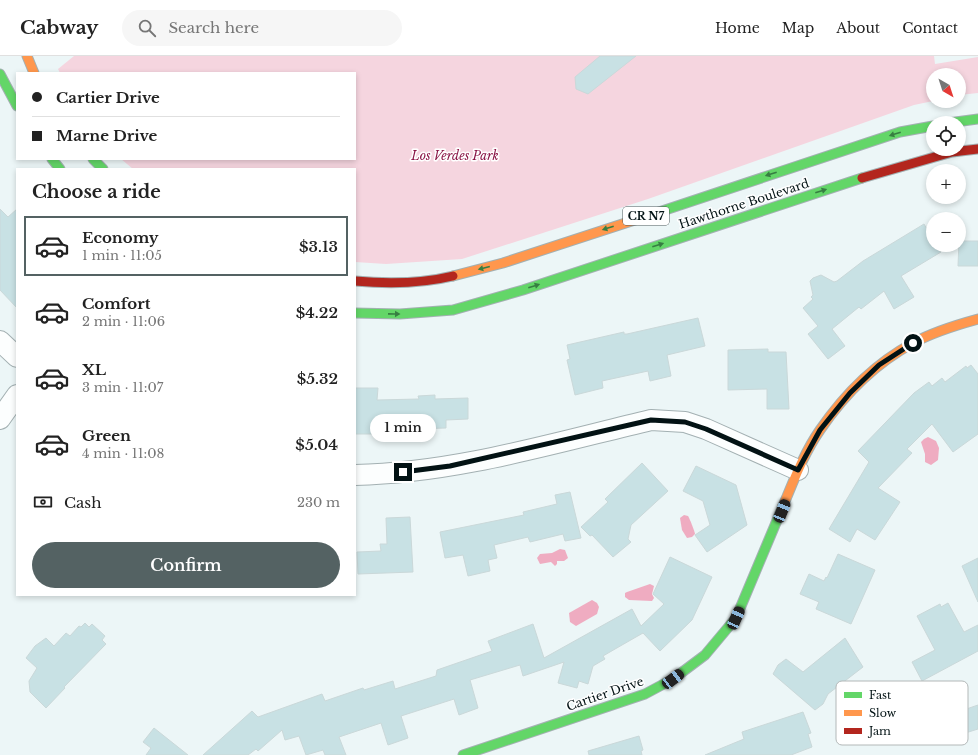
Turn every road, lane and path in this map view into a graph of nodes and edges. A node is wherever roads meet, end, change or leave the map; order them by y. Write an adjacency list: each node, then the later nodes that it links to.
1 (27, 56): 2 (main road)
2 (34, 72)
3 (0, 74): 4 (main road)
4 (16, 104)
5 (978, 119): 6 (main road)
6 (966, 121)
7 (926, 127): 13 (main road, Hawthorne Boulevard / CR N7, one-way to 13)
8 (978, 149): 14 (main road, Hawthorne Boulevard / CR N7, one-way to 8)
9 (53, 160): 11 (main road)
10 (94, 160): 12 (main road)
11 (59, 168)
12 (102, 168)
13 (356, 281)
14 (356, 313)
15 (978, 319): 20 (main road, Cartier Drive)
16 (0, 341): 17 (street)
17 (16, 356)
18 (16, 396): 19 (street)
19 (0, 418)
20 (798, 470): 21 (street); 22 (main road, Cartier Drive)
21 (356, 475)
22 (463, 755)

